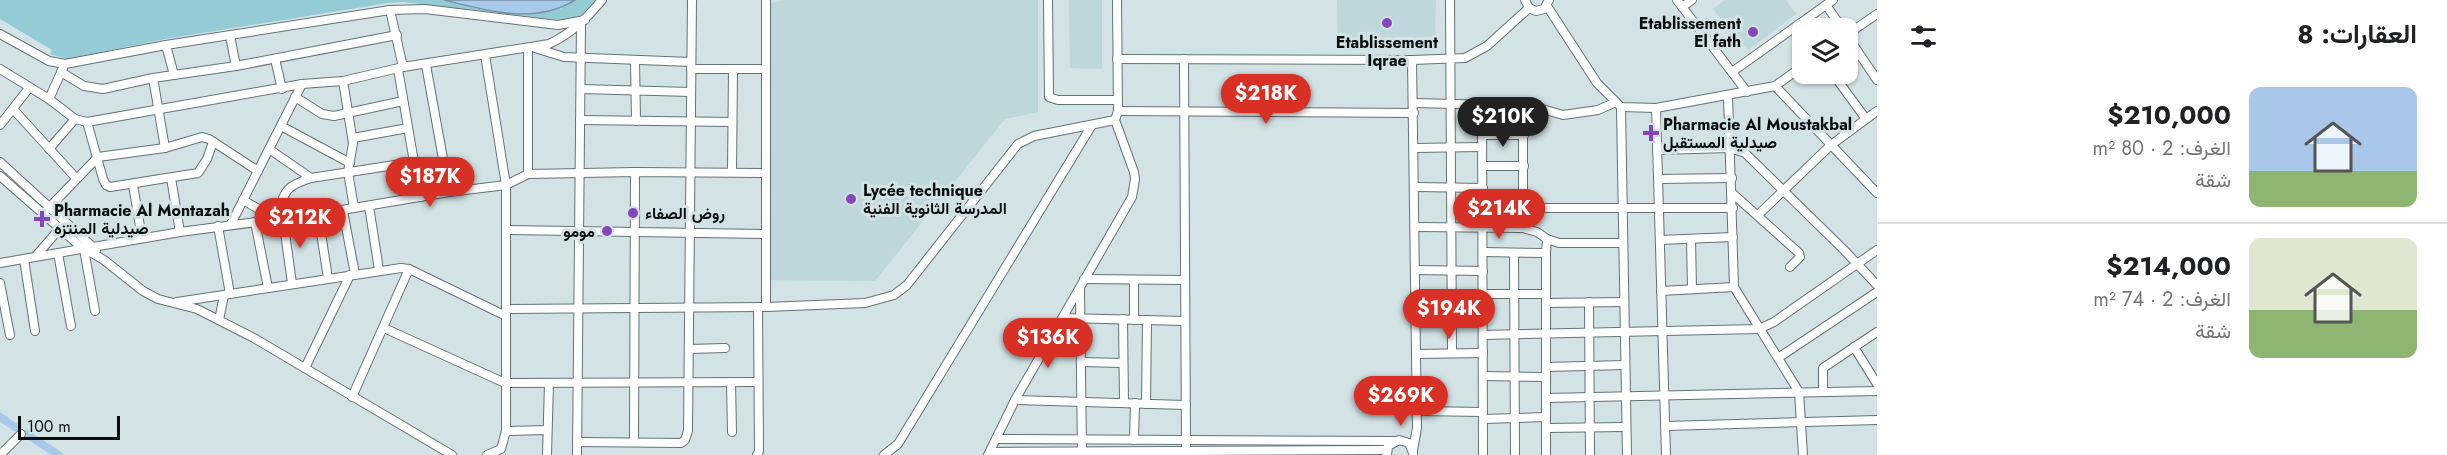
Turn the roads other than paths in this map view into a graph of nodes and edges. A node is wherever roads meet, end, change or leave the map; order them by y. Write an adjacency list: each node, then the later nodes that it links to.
1 (602, 0): 15 (street)
2 (692, 0): 34 (street)
3 (766, 0): 37 (street)
4 (1048, 0): 58 (street)
5 (1117, 0): 26 (street)
6 (1450, 0): 28 (street)
7 (1692, 0): 10 (street)
8 (1830, 2): 14 (street); 40 (street)
9 (1548, 3): 11 (street); 62 (street)
10 (1680, 3): 40 (street)
11 (1527, 4): 28 (street)
12 (390, 10): 15 (street); 18 (street); 19 (street)
13 (1877, 14): 16 (street)
14 (1837, 18)
15 (583, 22): 21 (street); 25 (street)
16 (1858, 28)
17 (0, 34): 31 (street)
18 (397, 35): 24 (street); 35 (street)
19 (230, 36): 20 (street); 33 (street)
20 (166, 45): 31 (street); 42 (street)
21 (531, 48): 23 (street); 25 (street); 111 (street)
22 (1858, 51): 44 (street)
23 (485, 55): 32 (street); 119 (street)
24 (275, 59): 33 (street); 50 (street)
25 (581, 59): 29 (street); 51 (street)
26 (1117, 59): 27 (street); 58 (street)
27 (1184, 59): 30 (street); 71 (street)
28 (1449, 59): 30 (street); 61 (street)
29 (635, 60): 34 (street); 52 (street)
30 (1412, 60): 60 (street)
31 (65, 64): 39 (street)
32 (426, 65): 35 (street); 123 (street)
33 (236, 66): 42 (street)
34 (691, 66): 38 (street); 53 (street)
35 (401, 68): 45 (street); 59 (street)
36 (0, 69): 49 (street)
37 (766, 69): 38 (street); 110 (street)
38 (733, 70): 81 (street)
39 (61, 72): 43 (street); 57 (street)
40 (1731, 72): 54 (street)
41 (1792, 74): 48 (street)
42 (174, 75): 43 (street)
43 (153, 78): 67 (street)
44 (1877, 80)
45 (342, 81): 46 (street); 70 (street)
46 (302, 84): 50 (street); 56 (street)
47 (1840, 84): 74 (street)
48 (1775, 86): 54 (street); 89 (street)
49 (29, 88): 57 (street); 66 (street)
50 (282, 88): 67 (street)
51 (581, 89): 52 (street); 76 (street)
52 (635, 91): 53 (street); 78 (street)
53 (691, 92): 80 (street)
54 (1747, 92): 55 (street)
55 (1728, 96): 65 (street); 94 (street)
56 (296, 97): 70 (street); 83 (street)
57 (49, 99): 73 (street)
58 (1117, 100): 68 (street)
59 (403, 101): 70 (street); 84 (street)
60 (1414, 103): 61 (street); 72 (street)
61 (1450, 104): 63 (street); 90 (street)
62 (1618, 104): 64 (street); 65 (street); 134 (street)
63 (1482, 105): 64 (street); 85 (street)
64 (1523, 106): 86 (street)
65 (1656, 108): 97 (street)
66 (13, 110): 75 (street); 95 (street)
67 (160, 111): 79 (street); 92 (street)
68 (1118, 111): 71 (street); 77 (street)
69 (1877, 111): 74 (street)
70 (349, 112): 87 (street)
71 (1184, 112): 72 (street); 185 (street)
72 (1414, 113): 93 (street)
73 (75, 119): 79 (street); 95 (street)
74 (1866, 119): 89 (street)
75 (1, 120)
76 (580, 120): 78 (street); 106 (street)
77 (1115, 120): 82 (street); 183 (street)
78 (636, 121): 80 (street)
79 (87, 122): 98 (street)
80 (691, 122): 81 (street); 109 (street)
81 (732, 122): 108 (street)
82 (1092, 125): 202 (street); 304 (street)
83 (280, 126): 96 (street); 101 (street)
84 (408, 128): 87 (street); 100 (street)
85 (1482, 135): 86 (street); 91 (street)
86 (1524, 135): 103 (street)
87 (353, 138): 101 (street)
88 (213, 142): 92 (street); 104 (street); 114 (street)
89 (1831, 145): 122 (street); 126 (street)
90 (1450, 147): 91 (street); 93 (street); 121 (street)
91 (1482, 147): 102 (street)
92 (165, 148): 98 (street)
93 (1414, 148): 120 (street)
94 (1731, 148): 97 (street); 116 (street); 122 (street)
95 (49, 149): 113 (street)
96 (269, 149): 104 (street); 115 (street)
97 (1657, 150): 117 (street)
98 (98, 157): 113 (street); 118 (street)
99 (0, 162): 131 (street)
100 (414, 162): 105 (street); 127 (street)
101 (350, 163): 105 (street)
102 (1483, 166): 103 (street); 124 (street)
103 (1524, 166): 128 (street)
104 (258, 171): 129 (street)
105 (348, 172): 115 (street); 132 (street)
106 (580, 172): 107 (street); 111 (street); 153 (street)
107 (635, 172): 109 (street); 154 (street)
108 (732, 172): 109 (street); 110 (street)
109 (690, 173): 155 (street)
110 (766, 173): 156 (street)
111 (528, 174): 119 (street)
112 (0, 176): 138 (street)
113 (76, 178): 131 (street)
114 (171, 178): 118 (street); 152 (street)
115 (311, 178): 141 (street)
116 (1732, 178): 117 (street); 125 (street)
117 (1658, 179): 135 (street)
118 (133, 185): 158 (street)
119 (506, 185): 123 (street); 151 (street)
120 (1414, 187): 121 (street); 146 (street)
121 (1451, 187): 124 (street); 148 (street)
122 (1784, 191): 140 (street); 174 (street)
123 (448, 192): 127 (street)
124 (1483, 193): 128 (street); 149 (street)
125 (1732, 193): 136 (street); 140 (street)
126 (1877, 193)
127 (420, 197): 130 (street)
128 (1523, 199): 133 (street)
129 (243, 200): 141 (street); 144 (street)
130 (369, 206): 132 (street); 177 (street)
131 (50, 207): 138 (street); 142 (street)
132 (354, 208): 137 (street)
133 (1523, 208): 134 (street); 150 (street)
134 (1623, 208): 135 (street); 162 (street)
135 (1659, 208): 136 (street); 161 (street)
136 (1733, 208): 157 (street)
137 (343, 210): 139 (street); 181 (street)
138 (43, 214): 147 (street)
139 (318, 214): 141 (street); 182 (street)
140 (1759, 214): 175 (street)
141 (277, 220): 143 (street); 187 (street)
142 (66, 221): 147 (street); 163 (street)
143 (255, 222): 144 (street); 190 (street)
144 (231, 224): 145 (street)
145 (218, 226): 152 (street); 195 (street)
146 (1415, 227): 148 (street); 178 (street)
147 (60, 228): 164 (street); 170 (street)
148 (1451, 228): 149 (street); 179 (street)
149 (1483, 228): 150 (street); 166 (street)
150 (1523, 228): 159 (street)
151 (506, 230): 153 (street); 210 (street)
152 (180, 232): 158 (street)
153 (579, 232): 154 (street); 203 (street)
154 (634, 232): 155 (street); 204 (street)
155 (690, 233): 156 (street); 205 (street)
156 (766, 234): 202 (street)
157 (1733, 237): 160 (street); 189 (street)
158 (142, 238): 163 (street)
159 (1547, 239): 162 (street); 169 (street)
160 (1691, 239): 161 (street); 192 (street)
161 (1660, 240): 193 (street)
162 (1623, 243): 200 (street)
163 (94, 247): 164 (street); 172 (street)
164 (84, 249): 167 (street); 172 (street); 207 (street)
165 (1877, 250): 174 (street)
166 (1483, 252): 168 (street); 180 (street)
167 (58, 253): 170 (street); 218 (street)
168 (1515, 253): 169 (street); 197 (street)
169 (1546, 253): 198 (street)
170 (35, 257): 171 (street)
171 (24, 259): 173 (street); 221 (street)
172 (104, 260): 201 (street)
173 (0, 263)
174 (1857, 264): 188 (street); 220 (street)
175 (1790, 267)
176 (409, 269): 177 (street); 210 (street); 219 (street)
177 (379, 270): 181 (street)
178 (1415, 270): 179 (street); 206 (street)
179 (1452, 271): 180 (street); 208 (street)
180 (1483, 271): 196 (street)
181 (353, 275): 182 (street); 242 (street)
182 (328, 278): 187 (street)
183 (1084, 279): 184 (street); 191 (street)
184 (1134, 280): 185 (street); 215 (street)
185 (1185, 280): 217 (street)
186 (0, 283): 228 (street)
187 (292, 283): 190 (street)
188 (1877, 285)
189 (1734, 287): 192 (street); 220 (street)
190 (268, 288): 195 (street)
191 (1080, 288): 211 (street); 212 (street)
192 (1692, 289): 193 (street)
193 (1661, 291): 222 (street)
194 (1877, 292): 236 (street)
195 (227, 294): 201 (street); 214 (street)
196 (1483, 294): 197 (street); 209 (street)
197 (1514, 294): 198 (street); 226 (street)
198 (1546, 298): 199 (street); 227 (street)
199 (1589, 302): 200 (street); 225 (street)
200 (1624, 302): 223 (street)
201 (173, 303): 214 (street)
202 (762, 307): 205 (street); 248 (street)
203 (578, 308): 204 (street); 210 (street); 251 (street)
204 (634, 308): 205 (street); 252 (street)
205 (689, 308): 232 (street)
206 (1416, 310): 208 (street); 235 (street)
207 (95, 311)
208 (1452, 311): 209 (street); 233 (street)
209 (1483, 311): 229 (street)
210 (506, 313): 249 (street)
211 (1063, 318): 212 (street); 262 (street)
212 (1080, 318): 213 (street); 237 (street)
213 (1123, 319): 215 (street); 238 (street)
214 (219, 320): 242 (street)
215 (1134, 320): 216 (street)
216 (1147, 320): 217 (street); 266 (street)
217 (1185, 321): 267 (street)
218 (71, 326)
219 (384, 328): 249 (street); 259 (street)
220 (1759, 329): 222 (street); 236 (street)
221 (35, 331)
222 (1662, 331): 223 (street); 257 (street)
223 (1625, 332): 225 (street); 239 (street)
224 (1877, 332): 230 (street)
225 (1589, 333): 227 (street); 240 (street)
226 (1515, 334): 227 (street); 229 (street); 244 (street)
227 (1546, 334): 241 (street)
228 (10, 335)
229 (1483, 335): 234 (street)
230 (1854, 347): 253 (street); 256 (street)
231 (725, 348): 232 (street)
232 (689, 349): 246 (street)
233 (1452, 353): 234 (street); 235 (street)
234 (1483, 353): 243 (street)
235 (1416, 354): 268 (street)
236 (1778, 358): 255 (street)
237 (1081, 362): 238 (street); 263 (street)
238 (1123, 363): 264 (street)
239 (1625, 365): 240 (street); 258 (street)
240 (1589, 366): 241 (street); 260 (street)
241 (1546, 367): 245 (street)
242 (305, 368): 259 (street)
243 (1483, 376): 244 (street); 269 (street)
244 (1514, 376): 245 (street); 271 (street)
245 (1546, 376): 261 (street)
246 (688, 382): 247 (street); 252 (street); 291 (street)
247 (731, 382): 248 (street); 281 (street)
248 (758, 382): 303 (street)
249 (505, 383): 250 (street); 280 (street)
250 (549, 383): 251 (street); 279 (street)
251 (577, 383): 252 (street); 290 (street)
252 (633, 383): 291 (street)
253 (1877, 384)
254 (1877, 391): 256 (street)
255 (1799, 392): 256 (street); 257 (street); 273 (street)
256 (1823, 392)
257 (1664, 395): 258 (street); 274 (street)
258 (1626, 396): 260 (street); 275 (street)
259 (352, 397): 299 (street)
260 (1590, 397): 261 (street); 278 (street)
261 (1546, 398): 270 (street)
262 (1015, 399): 263 (street); 283 (street)
263 (1081, 402): 264 (street); 285 (street)
264 (1124, 403): 265 (street)
265 (1135, 403): 266 (street); 286 (street)
266 (1146, 404): 267 (street)
267 (1186, 405): 287 (street)
268 (1417, 411): 269 (street); 276 (street)
269 (1483, 416): 271 (street); 305 (street)
270 (1546, 417): 271 (street); 277 (street)
271 (1515, 418): 306 (street)
272 (1877, 420): 273 (street)
273 (1802, 422): 274 (street); 311 (street)
274 (1665, 426): 310 (street)
275 (1626, 427): 278 (street); 309 (street)
276 (1417, 428): 289 (street); 293 (street)
277 (1546, 428): 278 (street); 307 (street)
278 (1590, 428): 308 (street)
279 (548, 430): 280 (street); 301 (street)
280 (506, 431): 300 (street)
281 (732, 432)
282 (21, 434): 298 (street)
283 (996, 440): 284 (street); 294 (street)
284 (1020, 440): 285 (street); 295 (street)
285 (1082, 440): 286 (street); 296 (street)
286 (1134, 440): 287 (street)
287 (1186, 440): 288 (street); 297 (street)
288 (1394, 441): 289 (street); 292 (street)
289 (1406, 441): 293 (street)
290 (577, 442): 291 (street); 302 (street)
291 (634, 442)
292 (1387, 452): 297 (street)
293 (1413, 452)
294 (989, 453): 295 (street)
295 (1020, 453): 296 (street)
296 (1082, 453): 297 (street)
297 (1186, 453)
298 (0, 455)
299 (452, 455)
300 (488, 455)
301 (547, 455)
302 (577, 455)
303 (757, 455)
304 (884, 455)
305 (1483, 455)
306 (1515, 455)
307 (1546, 455)
308 (1590, 455)
309 (1627, 455)
310 (1666, 455)
311 (1803, 455)

